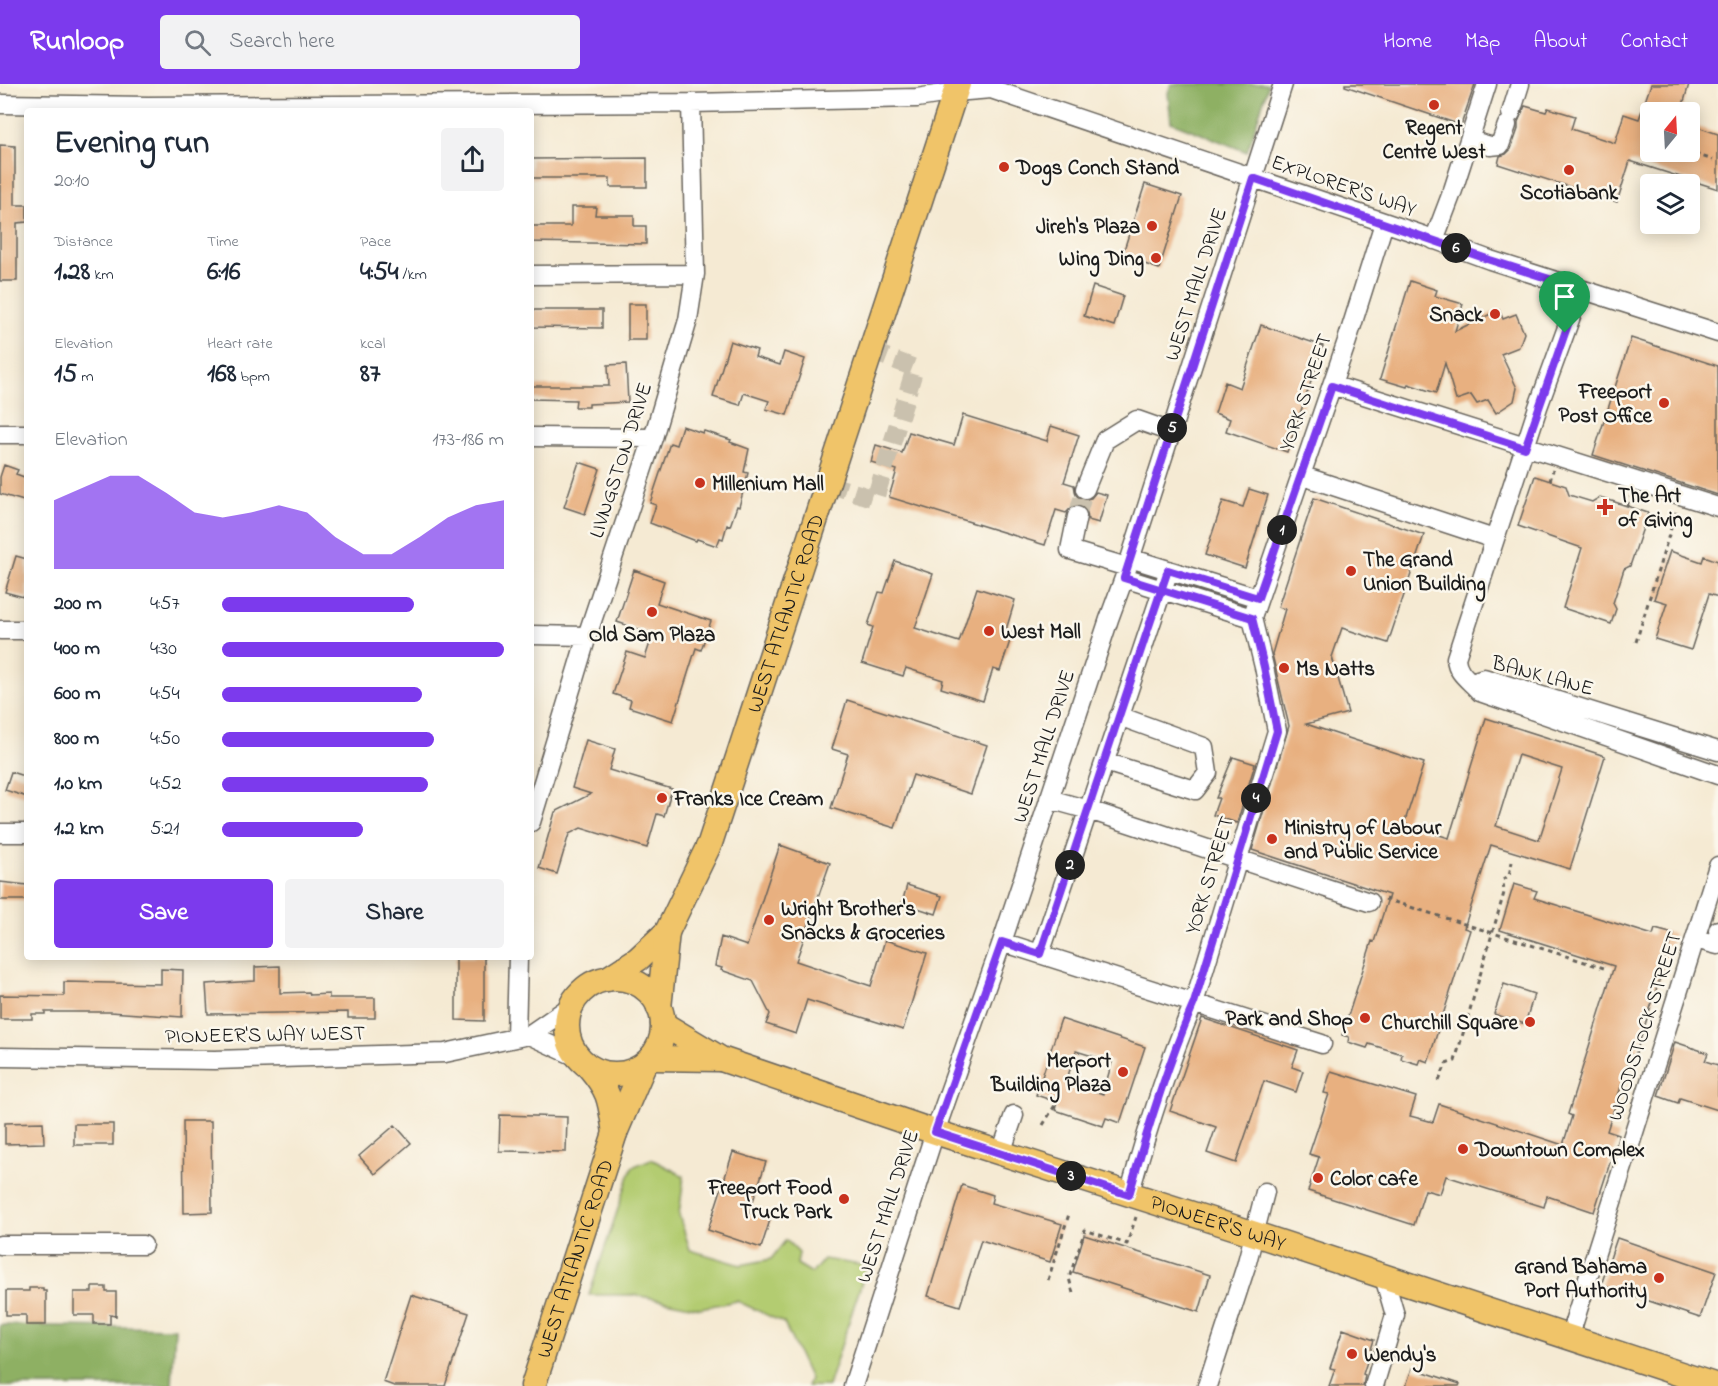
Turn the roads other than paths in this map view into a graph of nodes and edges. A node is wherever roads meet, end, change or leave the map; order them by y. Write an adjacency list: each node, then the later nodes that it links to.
1 (654, 84): 7 (street)
2 (1283, 84): 12 (street, WEST MALL DRIVE)
3 (1487, 84): 11 (street)
4 (1520, 84): 11 (street)
5 (957, 88): 6 (street, EXPLORER'S WAY); 12 (street, EXPLORER'S WAY); 53 (main road, WEST ATLANTIC ROAD)
6 (773, 93): 8 (street, EXPLORER'S WAY)
7 (654, 102): 8 (street, EXPLORER'S WAY); 10 (street, EXPLORER'S WAY)
8 (691, 103): 15 (street, LIVNGSTON DRIVE)
9 (0, 104): 10 (street, EXPLORER'S WAY)
10 (147, 108)
11 (1469, 140): 14 (street)
12 (1253, 178): 13 (street, EXPLORER'S WAY); 20 (street, WEST MALL DRIVE)
13 (1384, 223): 14 (street, EXPLORER'S WAY); 19 (street, YORK STREET)
14 (1434, 240): 17 (street, EXPLORER'S WAY)
15 (695, 274): 16 (street); 24 (street, LIVNGSTON DRIVE)
16 (534, 275)
17 (1581, 289): 18 (street, EXPLORER'S WAY); 25 (street)
18 (1718, 333)
19 (1332, 386): 25 (street); 26 (street, YORK STREET)
20 (1171, 432): 27 (street); 31 (street, WEST MALL DRIVE)
21 (0, 434): 22 (street)
22 (24, 434)
23 (534, 437): 24 (street)
24 (653, 438): 39 (street, LIVNGSTON DRIVE)
25 (1525, 448): 28 (street); 30 (street)
26 (1300, 475): 30 (street); 34 (street, YORK STREET)
27 (1085, 489)
28 (1718, 507)
29 (1077, 516): 31 (street)
30 (1494, 539): 40 (street)
31 (1127, 568): 32 (street); 33 (street); 45 (street, WEST MALL DRIVE)
32 (1168, 570): 33 (street); 34 (street)
33 (1162, 590): 35 (street); 41 (street)
34 (1258, 598): 35 (street, YORK STREET)
35 (1252, 618): 50 (street, YORK STREET)
36 (0, 630): 37 (street)
37 (24, 630)
38 (534, 635): 39 (street)
39 (587, 636): 47 (street, LIVNGSTON DRIVE)
40 (1471, 682): 42 (street, BANK LANE); 44 (street, BANK LANE)
41 (1119, 717): 43 (street); 43 (street)
42 (1718, 751)
43 (1104, 762): 46 (street)
44 (1718, 775)
45 (1049, 799): 46 (street); 55 (street, WEST MALL DRIVE)
46 (1089, 810): 50 (street); 57 (street)
47 (534, 812)
48 (0, 833): 49 (street)
49 (24, 833)
50 (1238, 859): 52 (street); 60 (street, YORK STREET)
51 (1718, 866): 54 (street, WOODSTOCK STREET)
52 (1369, 902)
53 (667, 932): 59 (main road, WEST ATLANTIC ROAD); 62 (main road, WEST ATLANTIC ROAD)
54 (1695, 939): 56 (street); 79 (street, WOODSTOCK STREET)
55 (1002, 942): 57 (street); 70 (street, WEST MALL DRIVE)
56 (1718, 945)
57 (1040, 954): 60 (street)
58 (518, 960): 63 (street)
59 (607, 979): 61 (main road); 62 (main road)
60 (1194, 1003): 64 (street); 74 (street, YORK STREET)
61 (571, 1006): 63 (street, PIONEER'S WAY WEST); 67 (main road)
62 (661, 1016): 66 (main road, PIONEER'S WAY); 68 (main road)
63 (523, 1036): 65 (street, PIONEER'S WAY WEST); 67 (street)
64 (1322, 1044)
65 (0, 1057)
66 (721, 1059): 68 (main road, PIONEER'S WAY); 70 (main road, PIONEER'S WAY)
67 (584, 1062): 68 (main road); 71 (main road, WEST ATLANTIC ROAD)
68 (647, 1062): 71 (main road, WEST ATLANTIC ROAD)
69 (1014, 1115): 72 (street)
70 (935, 1132): 72 (main road, PIONEER'S WAY); 81 (street, WEST MALL DRIVE)
71 (615, 1133): 80 (main road, WEST ATLANTIC ROAD)
72 (1001, 1153): 74 (main road, PIONEER'S WAY)
73 (1265, 1192): 75 (street)
74 (1136, 1197): 75 (main road, PIONEER'S WAY)
75 (1255, 1234): 78 (main road, PIONEER'S WAY); 82 (street)
76 (0, 1245): 77 (street)
77 (143, 1245)
78 (1384, 1277): 79 (main road, PIONEER'S WAY); 83 (street)
79 (1569, 1338): 84 (main road, PIONEER'S WAY)
80 (533, 1386)
81 (853, 1386)
82 (1207, 1386)
83 (1374, 1386)
84 (1717, 1386)

